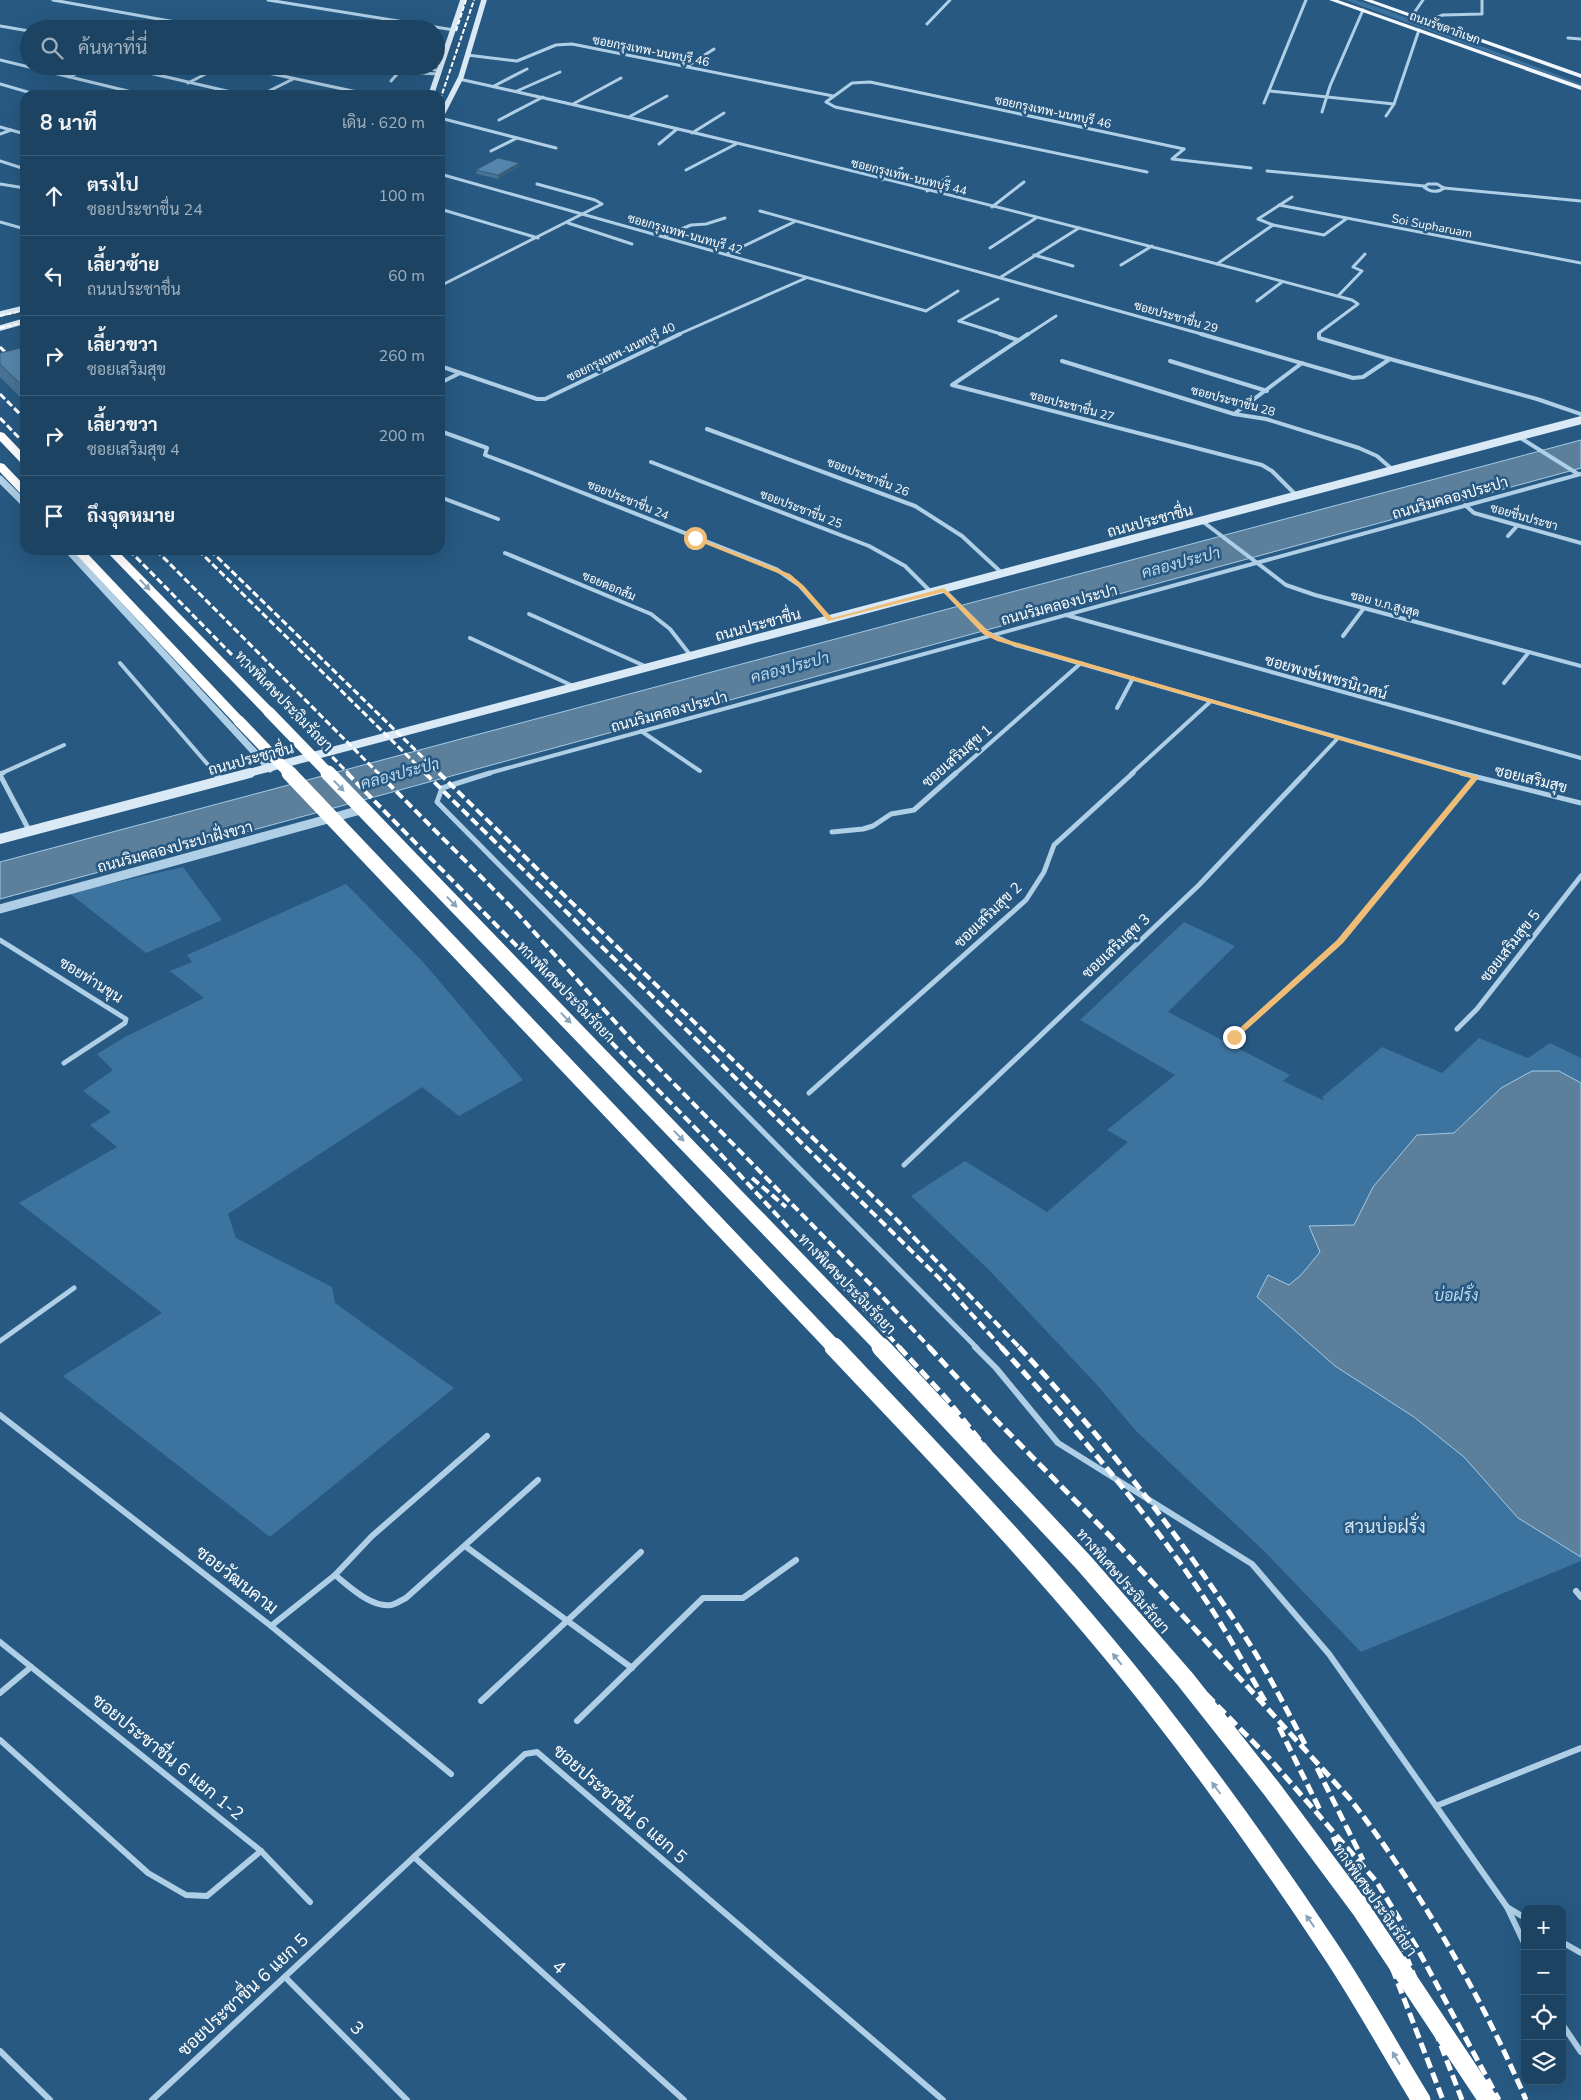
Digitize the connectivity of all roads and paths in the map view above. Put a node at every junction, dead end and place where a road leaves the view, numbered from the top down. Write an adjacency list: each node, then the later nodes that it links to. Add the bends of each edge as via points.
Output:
1 (53, 0): 13 (street)
2 (268, 0): 14 (street)
3 (463, 0): 20 (main road)
4 (484, 0): 26 (main road)
5 (950, 0): 16 (street)
6 (1306, 0): 59 (street)
7 (1332, 0): 11 (main road, ถนนรัชดาภิเษก)
8 (1367, 0): 12 (main road, ถนนรัชดาภิเษก)
9 (1424, 0): 12 (street)
10 (1482, 0): 15 (street, via 1482,14 1443,15)
11 (1364, 10): 21 (main road, ถนนรัชดาภิเษก); 66 (street)
12 (1412, 16): 15 (main road, ถนนรัชดาภิเษก)
13 (164, 20)
14 (392, 20)
15 (1428, 21): 24 (main road, ถนนรัชดาภิเษก)
16 (927, 24)
17 (0, 26): 18 (street)
18 (20, 29)
19 (445, 29): 20 (street)
20 (454, 30): 27 (main road)
21 (1419, 30): 31 (main road, ถนนรัชดาภิเษก); 69 (street)
22 (1568, 38): 23 (street)
23 (1581, 39)
24 (1486, 43): 41 (main road, ถนนรัชดาภิเษก); 47 (main road, ถนนรัชดาภิเษก)
25 (714, 49): 30 (street)
26 (467, 55): 30 (street, ซอยกรุงเทพ-นนทบุรี 46, via 517,61 556,45 572,44); 44 (main road)
27 (445, 57)
28 (0, 60): 29 (street)
29 (20, 65)
30 (686, 67): 64 (street, ซอยกรุงเทพ-นนทบุรี 46)
31 (1522, 68): 51 (main road, ถนนรัชดาภิเษก); 62 (main road, ถนนรัชดาภิเษก)
32 (527, 70): 50 (street)
33 (560, 72): 58 (street)
34 (60, 75): 42 (street)
35 (73, 75): 42 (street)
36 (156, 75): 48 (street)
37 (204, 75): 48 (street)
38 (279, 75): 43 (street)
39 (396, 75): 46 (street)
40 (439, 75): 57 (main road)
41 (1581, 76)
42 (68, 77): 53 (street)
43 (293, 78): 55 (street); 56 (street)
44 (460, 78): 50 (street, ซอยกรุงเทพ-นนทบุรี 44); 61 (main road)
45 (621, 78): 68 (street)
46 (391, 81)
47 (1581, 82)
48 (188, 83): 54 (street)
49 (0, 84): 52 (street)
50 (494, 86): 58 (street, ซอยกรุงเทพ-นนทบุรี 44)
51 (1581, 88)
52 (21, 90)
53 (123, 90)
54 (221, 90)
55 (270, 90)
56 (348, 90)
57 (433, 90)
58 (517, 91): 65 (street, ซอยกรุงเทพ-นนทบุรี 44)
59 (1269, 91): 66 (street); 67 (street)
60 (446, 92): 61 (main road)
61 (453, 94): 70 (main road)
62 (1581, 94)
63 (667, 96): 74 (street)
64 (834, 96): 91 (street, ซอยกรุงเทพ-นนทบุรี 46, via 852,83 870,82 1184,149 1172,159); 93 (street, via 826,102 835,107)
65 (544, 97): 68 (street, ซอยกรุงเทพ-นนทบุรี 44); 76 (street)
66 (1325, 97): 69 (street); 71 (street)
67 (1264, 103)
68 (573, 104): 74 (street, ซอยกรุงเทพ-นนทบุรี 44)
69 (1394, 104): 73 (street)
70 (445, 109)
71 (1322, 112)
72 (724, 113): 81 (street)
73 (1386, 116)
74 (629, 117): 78 (street, ซอยกรุงเทพ-นนทบุรี 44)
75 (445, 119): 83 (street)
76 (499, 120)
77 (0, 127): 79 (street)
78 (677, 129): 81 (street, ซอยกรุงเทพ-นนทบุรี 44); 85 (street)
79 (11, 130): 80 (street); 82 (street)
80 (20, 133)
81 (692, 133): 84 (street, ซอยกรุงเทพ-นนทบุรี 44)
82 (0, 134)
83 (517, 138): 86 (street); 87 (street)
84 (736, 143): 92 (street); 97 (street, ซอยกรุงเทพ-นนทบุรี 44)
85 (659, 144)
86 (556, 148)
87 (491, 151)
88 (0, 161): 89 (street)
89 (20, 167)
90 (902, 168): 97 (street)
91 (1251, 168)
92 (686, 170)
93 (1147, 172)
94 (1267, 172): 101 (street)
95 (445, 175): 111 (street, ซอยกรุงเทพ-นนทบุรี 42)
96 (948, 177): 104 (street)
97 (882, 180): 104 (street, ซอยกรุงเทพ-นนทบุรี 44)
98 (1024, 182): 108 (street)
99 (0, 184): 102 (street)
100 (538, 184): 111 (street, via 602,204)
101 (1424, 186): 103 (street, via 1434,184); 103 (street, via 1426,190 1433,191)
102 (20, 187)
103 (1444, 188): 106 (street)
104 (927, 191): 108 (street, ซอยกรุงเทพ-นนทบุรี 44)
105 (1292, 197): 107 (street)
106 (1581, 201)
107 (1279, 205): 114 (street, Soi Supharuam); 118 (street, via 1258,219)
108 (992, 207): 113 (street, ซอยกรุงเทพ-นนทบุรี 44)
109 (445, 210): 122 (street)
110 (760, 212): 116 (street, ซอยประชาชื่น 29)
111 (585, 214): 117 (street); 121 (street, ซอยกรุงเทพ-นนทบุรี 42)
112 (725, 218): 121 (street)
113 (1036, 218): 120 (street, ซอยกรุงเทพ-นนทบุรี 44); 125 (street)
114 (1346, 219): 118 (street, via 1324,235); 129 (street, Soi Supharuam)
115 (0, 222): 119 (street)
116 (795, 222): 126 (street); 133 (street, ซอยประชาชื่น 29)
117 (568, 223): 122 (street); 123 (street)
118 (1272, 225): 130 (street)
119 (20, 228)
120 (1079, 228): 124 (street, ซอยกรุงเทพ-นนทบุรี 44); 128 (street)
121 (664, 237): 126 (street, ซอยกรุงเทพ-นนทบุรี 42)
122 (538, 238): 136 (street)
123 (632, 244)
124 (1152, 246): 130 (street, ซอยกรุงเทพ-นนทบุรี 44); 131 (street)
125 (990, 248)
126 (727, 254): 134 (street, ซอยกรุงเทพ-นนทบุรี 42)
127 (1366, 254): 138 (street, via 1352,267 1362,271)
128 (1034, 255): 132 (street); 133 (street)
129 (1581, 263)
130 (1217, 264): 135 (street, ซอยกรุงเทพ-นนทบุรี 44)
131 (1121, 265)
132 (1073, 266)
133 (1002, 277): 150 (street, ซอยประชาชื่น 29)
134 (807, 278): 137 (street, ซอยกรุงเทพ-นนทบุรี 42, via 926,311); 152 (street, ซอยกรุงเทพ-นนทบุรี 40, via 545,399)
135 (1282, 282): 138 (street, ซอยกรุงเทพ-นนทบุรี 44); 140 (street)
136 (445, 284)
137 (958, 292)
138 (1338, 296): 147 (street, ซอยกรุงเทพ-นนทบุรี 44, via 1358,304 1320,333 1319,338)
139 (998, 299): 146 (street, via 959,321)
140 (1257, 301)
141 (20, 309): 142 (main road)
142 (0, 314)
143 (1056, 316): 146 (street, ซอยประชาชื่น 27)
144 (20, 323): 145 (main road)
145 (0, 328)
146 (1018, 340): 168 (street, ซอยประชาชื่น 27, via 952,385 1262,465)
147 (1390, 359): 150 (street, ซอยประชาชื่น 29, via 1360,378); 156 (street)
148 (1062, 361): 155 (street, ซอยประชาชื่น 28)
149 (1170, 362): 154 (street)
150 (1302, 363): 154 (street)
151 (445, 368): 152 (street, ซอยกรุงเทพ-นนทบุรี 40)
152 (460, 373): 153 (street)
153 (445, 380)
154 (1267, 391): 155 (street)
155 (1234, 414): 164 (street, ซอยประชาชื่น 28, via 1266,419 1359,448 1378,456)
156 (1581, 414)
157 (1581, 420): 161 (main road, ถนนประชาชื่น)
158 (707, 429): 182 (street, ซอยประชาชื่น 26, via 915,506 974,543)
159 (445, 433): 188 (street, ซอยประชาชื่น 24, via 487,448 485,455 491,459 782,572 802,587)
160 (0, 435): 162 (highway)
161 (1519, 436): 164 (main road, ถนนประชาชื่น); 166 (street)
162 (20, 456)
163 (651, 462): 184 (street, ซอยประชาชื่น 25, via 870,546 905,566)
164 (1393, 470): 168 (main road, ถนนประชาชื่น)
165 (2, 472): 167 (highway); 169 (street)
166 (1580, 474): 171 (street, ถนนริมคลองประปา)
167 (20, 488)
168 (1297, 496): 173 (main road, ถนนประชาชื่น)
169 (20, 497)
170 (445, 499): 172 (street)
171 (1465, 505): 174 (street, ซอยชื่นประชา, via 1474,512); 181 (street, ถนนริมคลองประปา)
172 (498, 519)
173 (1202, 521): 181 (street, ซอย บ.ก.สูงสุด); 182 (main road, ถนนประชาชื่น)
174 (1517, 526): 175 (street); 176 (street, ซอยชื่นประชา)
175 (1508, 536)
176 (1581, 543)
177 (504, 553): 193 (street, ซอยดอกส้ม, via 651,614 670,629)
178 (73, 555): 207 (street)
179 (83, 555): 265 (highway, one-way to 179, bridge, via 1327,1945 1152,1702 1081,1616 932,1451)
180 (117, 555): 266 (highway, ทางพิเศษประจิมรัถยา, one-way to 266, bridge, via 608,1062 1084,1563 1185,1679 1271,1788 1361,1910)
181 (1255, 562): 185 (street, ซอย บ.ก.สูงสุด, via 1286,585); 187 (street, ถนนริมคลองประปา)
182 (1003, 574): 183 (main road, ถนนประชาชื่น)
183 (944, 590): 184 (main road, ถนนประชาชื่น); 189 (street, ซอยเสริมสุข)
184 (932, 593): 188 (main road, ถนนประชาชื่น)
185 (1364, 608): 190 (street); 192 (street, ซอย บ.ก.สูงสุด)
186 (530, 614): 197 (street)
187 (1065, 615): 189 (street, ถนนริมคลองประปา); 206 (street, ซอยพงษ์เพชรนิเวศน์)
188 (830, 620): 193 (main road, ถนนประชาชื่น)
189 (988, 634): 195 (street, ซอยเสริมสุข); 203 (street, ถนนริมคลองประปา)
190 (1343, 636)
191 (470, 638): 200 (street)
192 (1529, 652): 196 (street, ซอย บ.ก.สูงสุด); 199 (street)
193 (692, 657): 197 (main road, ถนนประชาชื่น)
194 (120, 662): 211 (street)
195 (1081, 663): 198 (street, ซอยเสริมสุข); 215 (street, ซอยเสริมสุข 1, via 914,810 891,814 863,829)
196 (1581, 666)
197 (650, 668): 200 (main road, ถนนประชาชื่น)
198 (1134, 678): 201 (street, ซอยเสริมสุข); 202 (street)
199 (1504, 683)
200 (576, 688): 207 (main road, ถนนประชาชื่น)
201 (1212, 701): 204 (street, ซอยเสริมสุข); 223 (street, ซอยเสริมสุข 2, via 1054,846 1044,872 1026,900)
202 (1117, 708)
203 (641, 731): 208 (street); 247 (street, ถนนริมคลองประปา, via 453,783 442,788 437,802 996,1368 1058,1443 1252,1564 1329,1654)
204 (1338, 738): 210 (street, ซอยเสริมสุข); 224 (street, ซอยเสริมสุข 3, via 1199,885)
205 (64, 745): 209 (street)
206 (1581, 758)
207 (270, 768): 211 (main road, ถนนประชาชื่น)
208 (700, 771)
209 (0, 774): 214 (street)
210 (1476, 777): 212 (street, ซอยเสริมสุข); 221 (street, via 1340,942)
211 (222, 781): 214 (main road, ถนนประชาชื่น)
212 (1581, 803)
213 (357, 811): 218 (street, ถนนริมคลองประปาฝั่งขวา)
214 (30, 832): 216 (main road, ถนนประชาชื่น)
215 (832, 832)
216 (0, 839)
217 (1581, 876): 220 (street, ซอยเสริมสุข 5, via 1477,1009)
218 (0, 909)
219 (0, 940): 222 (street, ซอยท่านขุน, via 126,1018 125,1023)
220 (1457, 1029)
221 (1234, 1037)
222 (64, 1063)
223 (809, 1093)
224 (904, 1164)
225 (74, 1288): 226 (street)
226 (0, 1341)
227 (0, 1415): 237 (street, ซอยวัฒนคาม)
228 (487, 1436): 233 (street, via 372,1536)
229 (538, 1480): 230 (street)
230 (465, 1546): 233 (street, via 406,1598 393,1605 379,1603); 236 (street)
231 (640, 1552): 236 (street)
232 (796, 1560): 240 (street, via 743,1598 703,1598)
233 (335, 1575): 237 (street)
234 (1576, 1591): 235 (street)
235 (1581, 1597)
236 (568, 1620): 240 (street); 242 (street)
237 (272, 1626): 246 (street, ซอยวัฒนคาม)
238 (0, 1642): 239 (street, ซอยประชาชื่น 6 แยก 1-2)
239 (31, 1667): 241 (street); 248 (street, ซอยประชาชื่น 6 แยก 1-2)
240 (632, 1668): 243 (street)
241 (0, 1693)
242 (481, 1701)
243 (577, 1721)
244 (0, 1740): 248 (street, via 148,1873 186,1895 207,1896)
245 (1581, 1748): 247 (street)
246 (451, 1774)
247 (1436, 1806): 251 (street)
248 (261, 1851): 250 (street, ซอยประชาชื่น 6 แยก 1-2)
249 (414, 1857): 256 (street, ซอยประชาชื่น 6 แยก 5); 263 (street, 4); 264 (street, ซอยประชาชื่น 6 แยก 5, via 525,1754 537,1752)
250 (310, 1902)
251 (1507, 1907): 252 (street); 253 (street)
252 (1521, 1916)
253 (1521, 1937)
254 (1566, 1945): 255 (street)
255 (1581, 1954)
256 (284, 1977): 261 (street, ซอยประชาชื่น 6 แยก 5); 262 (street, 3)
257 (1566, 2030): 259 (street)
258 (0, 2051): 260 (street)
259 (1581, 2052)
260 (50, 2100)
261 (152, 2100)
262 (407, 2100)
263 (684, 2100)
264 (943, 2100)
265 (1421, 2100)
266 (1488, 2100)

